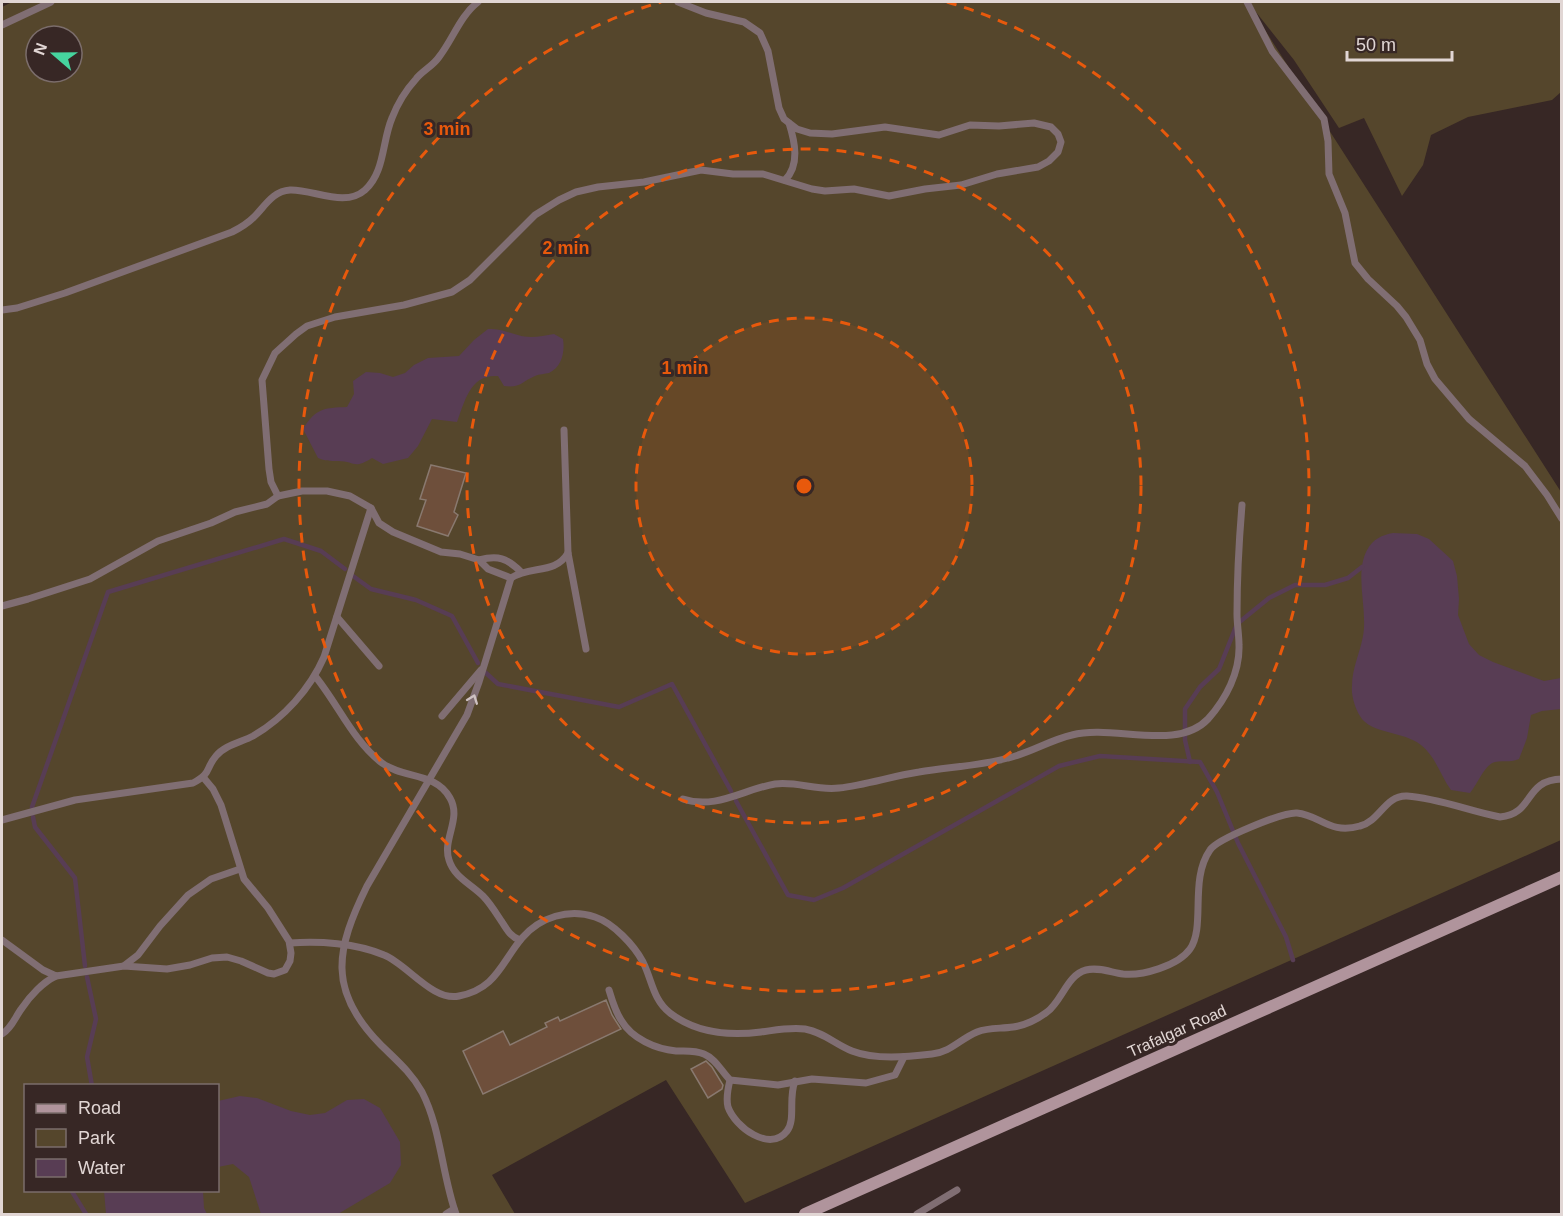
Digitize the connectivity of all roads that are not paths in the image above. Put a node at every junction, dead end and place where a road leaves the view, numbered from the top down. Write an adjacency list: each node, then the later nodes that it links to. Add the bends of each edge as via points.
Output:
1 (51, 2): 5 (lane)
2 (478, 2): 8 (lane, via 440,56 407,91 391,119 376,176 358,195 282,191 232,232 65,294)
3 (678, 2): 6 (lane, via 744,22 760,33 768,51 779,108)
4 (1246, 2): 13 (lane, via 1274,54 1324,119 1329,174 1346,213 1355,263 1406,317 1435,379 1469,419 1525,465)
5 (2, 25)
6 (789, 123): 7 (lane, via 795,158); 7 (lane, via 803,131 821,134 875,127 934,135 970,125 1034,123 1051,127 1061,142 1058,152 1038,167 889,196 854,189 825,191)
7 (785, 180): 10 (lane, via 756,173 701,170 576,192 535,215 470,280 452,292 335,317 296,334 275,353 262,380 269,469)
8 (2, 310)
9 (564, 430): 14 (lane)
10 (278, 496): 12 (lane, via 327,491 350,496); 18 (lane, via 267,504 158,541 90,579)
11 (1242, 505): 28 (lane, via 1238,663 1221,702 1196,729 1175,735 1085,732 1009,758 874,783 828,789 775,784 709,802)
12 (371, 508): 15 (lane, via 379,523 393,532 441,552); 19 (lane)
13 (1562, 519)
14 (568, 554): 16 (lane, via 562,562 546,569); 20 (lane)
15 (479, 560): 16 (lane, via 492,557 510,561); 17 (lane, via 488,569)
16 (521, 572): 17 (lane)
17 (511, 578): 22 (lane)
18 (2, 606)
19 (337, 617): 21 (lane); 23 (lane)
20 (586, 649)
21 (379, 666)
22 (483, 668): 24 (lane); 27 (lane, one-way to 22, via 467,715)
23 (315, 676): 25 (lane, via 283,714 216,756); 27 (lane, via 363,744 383,764)
24 (442, 716)
25 (203, 777): 29 (lane, via 193,783 75,800); 30 (lane, via 221,805)
26 (1562, 779): 40 (lane, via 1541,783 1519,810 1500,818 1403,796 1391,799 1373,820 1355,827 1326,825 1306,815 1285,813 1220,840 1210,849 1200,872 1194,939 1180,958 1139,974 1095,969 1082,972 1052,1008 1026,1023 984,1029 946,1052)
27 (429, 780): 33 (lane, via 447,793 454,808 447,851 451,866 484,897 511,935); 35 (lane, via 367,886)
28 (683, 799)
29 (2, 820)
30 (240, 869): 34 (lane); 36 (lane, via 212,879 188,895)
31 (1562, 877): 46 (main road, Trafalgar Road)
32 (2, 940): 37 (lane)
33 (520, 940): 35 (lane, via 486,985 456,997 435,991 387,956); 40 (lane, via 550,917 593,916 613,927 633,948 658,1000 672,1015 689,1024 725,1033 809,1030 850,1051)
34 (290, 943): 35 (lane); 36 (lane, via 285,970 274,974 227,957 167,969)
35 (344, 945): 44 (lane, via 342,980 347,998 359,1022 405,1066 421,1090)
36 (124, 966): 37 (lane)
37 (57, 976): 39 (lane, via 27,1000)
38 (609, 990): 41 (lane, via 622,1022 647,1044 703,1053)
39 (2, 1034)
40 (904, 1057): 42 (lane, via 894,1076 882,1080)
41 (730, 1080): 42 (lane, via 778,1085); 42 (lane, via 728,1106 732,1115 753,1135 770,1139 777,1139 790,1127)
42 (795, 1082)
43 (957, 1191): 47 (lane)
44 (455, 1212): 45 (lane)
45 (446, 1215)
46 (805, 1215)
47 (917, 1215)

